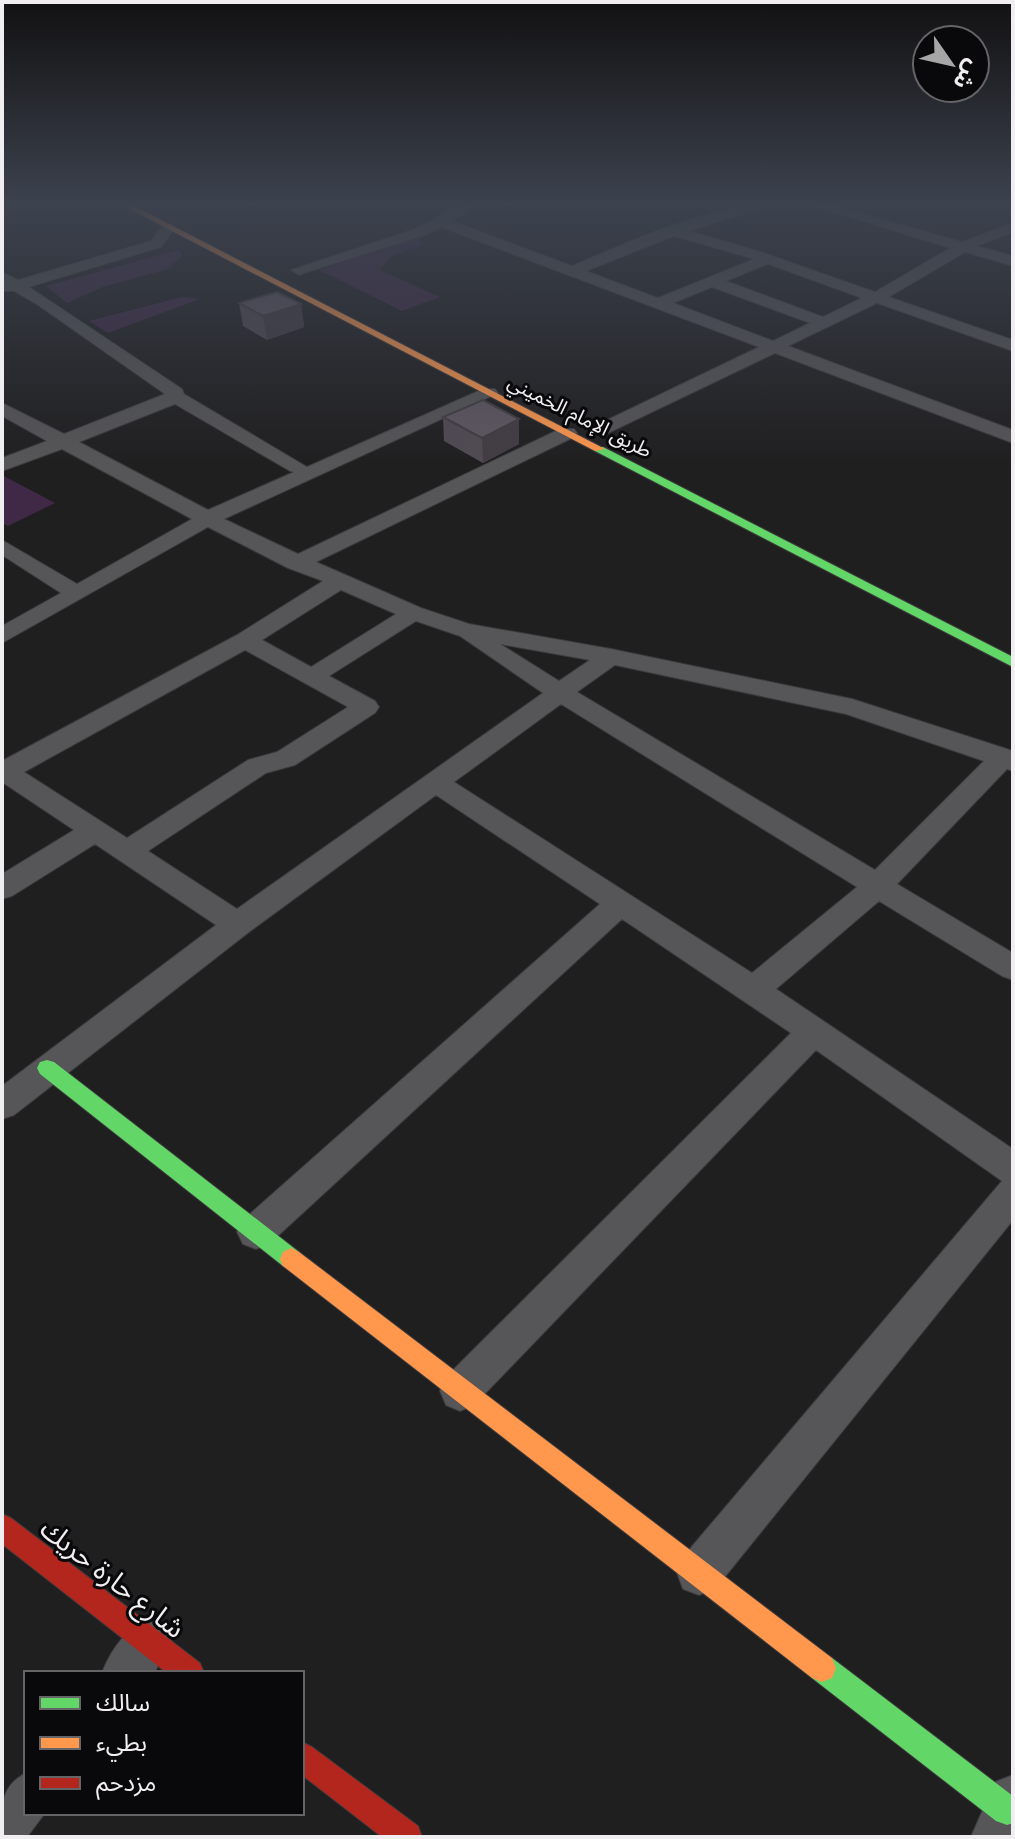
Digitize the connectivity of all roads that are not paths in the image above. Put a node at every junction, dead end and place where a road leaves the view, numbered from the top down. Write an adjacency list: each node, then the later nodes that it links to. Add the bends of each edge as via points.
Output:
1 (19, 292): 19 (street)
2 (294, 292): 10 (main road, طريق الإمام الخميني)
3 (318, 292): 10 (main road)
4 (629, 292): 13 (street)
5 (688, 292): 13 (street)
6 (739, 292): 12 (street)
7 (779, 292): 12 (street)
8 (858, 292): 11 (street)
9 (886, 292): 11 (street)
10 (306, 298): 18 (main road, طريق الإمام الخميني)
11 (875, 298): 14 (street); 16 (street)
12 (761, 300): 14 (street); 15 (street)
13 (659, 303): 15 (street)
14 (822, 322): 17 (street)
15 (711, 323): 17 (street)
16 (1013, 346)
17 (774, 348): 21 (street); 23 (street)
18 (484, 390): 22 (main road, طريق الإمام الخميني); 27 (street); 28 (street)
19 (175, 396): 25 (street); 27 (street)
20 (2, 409): 25 (street)
21 (601, 424): 24 (main road, طريق الإمام الخميني)
22 (567, 433): 30 (main road, طريق الإمام الخميني); 32 (street)
23 (1013, 437)
24 (635, 441)
25 (62, 442): 26 (street); 28 (street)
26 (2, 465)
27 (297, 467): 28 (street)
28 (202, 516): 32 (street); 34 (street)
29 (768, 519): 30 (main road)
30 (747, 528): 41 (main road, طريق الإمام الخميني)
31 (2, 546): 34 (street)
32 (296, 563): 33 (street)
33 (338, 582): 35 (street); 39 (street)
34 (69, 588): 36 (street); 38 (street)
35 (413, 613): 37 (street); 42 (street)
36 (2, 620)
37 (464, 630): 40 (street); 43 (street)
38 (2, 636)
39 (245, 640): 42 (street); 45 (street)
40 (611, 656): 43 (street); 44 (street, via 852,707)
41 (1013, 663)
42 (313, 676): 48 (street, via 366,707 286,759 257,766)
43 (560, 693): 46 (street); 49 (street)
44 (1009, 759): 49 (street)
45 (3, 771): 47 (street)
46 (437, 783): 51 (street); 52 (street)
47 (93, 832): 48 (street); 50 (street)
48 (125, 853): 52 (street)
49 (876, 887): 53 (street); 54 (street)
50 (2, 888)
51 (621, 903): 54 (street); 60 (street)
52 (238, 924): 56 (street)
53 (1013, 968)
54 (753, 990): 55 (street)
55 (813, 1032): 58 (street); 61 (street)
56 (47, 1068): 57 (street); 60 (main road)
57 (2, 1105)
58 (1013, 1169)
59 (1013, 1193): 63 (street)
60 (256, 1232): 61 (main road)
61 (460, 1391): 63 (main road)
62 (2, 1527): 64 (main road, شارع حارة حريك)
63 (699, 1573): 68 (main road)
64 (137, 1658): 65 (main road, شارع حارة حريك)
65 (183, 1671)
66 (304, 1759): 70 (main road)
67 (24, 1801): 69 (street)
68 (1006, 1816)
69 (2, 1829)
70 (407, 1837)

